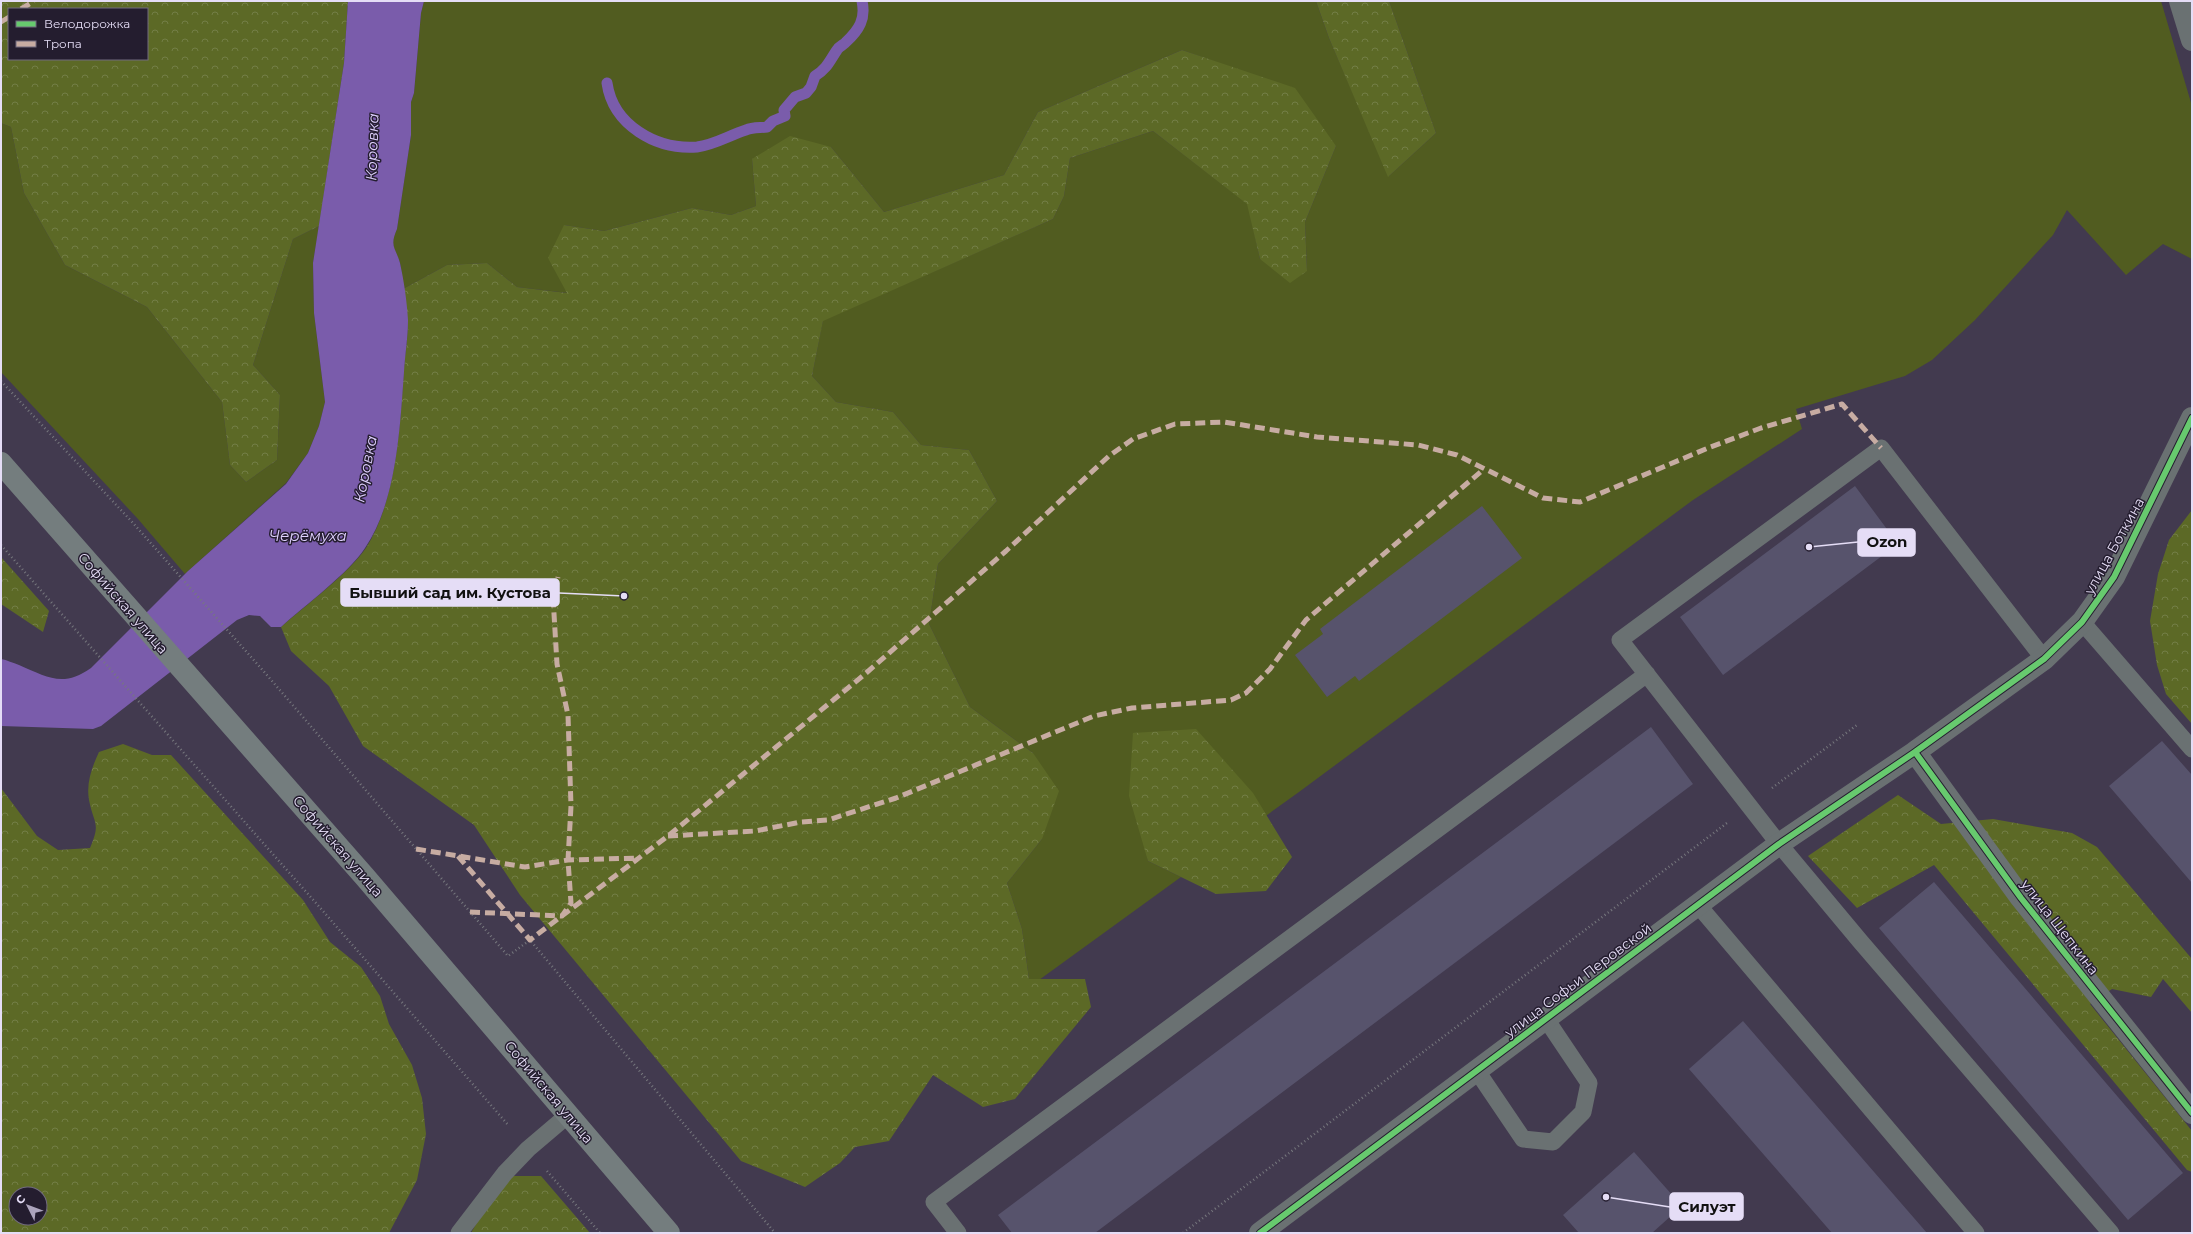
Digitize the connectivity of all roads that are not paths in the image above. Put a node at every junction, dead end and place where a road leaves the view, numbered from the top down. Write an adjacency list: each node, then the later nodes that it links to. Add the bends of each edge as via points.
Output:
1 (2180, 1): 2 (street)
2 (2192, 40)
3 (2192, 418): 5 (street, улица Боткина, via 2131,546 2114,577)
4 (1, 463): 15 (main road, Софийская улица, via 365,877)
5 (2082, 622): 6 (street, улица Боткина); 8 (lane)
6 (2044, 659): 7 (lane, via 1881,448 1620,640); 9 (street, улица Боткина)
7 (1647, 674): 10 (lane); 18 (lane, via 934,1202)
8 (2192, 749)
9 (1915, 752): 10 (street, улица Софьи Перовской); 14 (street, улица Щепкина, via 2021,898)
10 (1779, 844): 11 (street, улица Софьи Перовской); 21 (lane)
11 (1698, 905): 12 (street, улица Софьи Перовской); 20 (lane)
12 (1546, 1019): 13 (street, улица Софьи Перовской); 13 (lane, via 1589,1083 1583,1112 1553,1142 1523,1139)
13 (1477, 1071): 19 (street, улица Софьи Перовской)
14 (2192, 1113)
15 (568, 1115): 16 (lane, via 528,1149 505,1173); 17 (main road, Софийская улица)
16 (459, 1233)
17 (669, 1233)
18 (958, 1233)
19 (1260, 1233)
20 (1976, 1233)
21 (2111, 1233)

